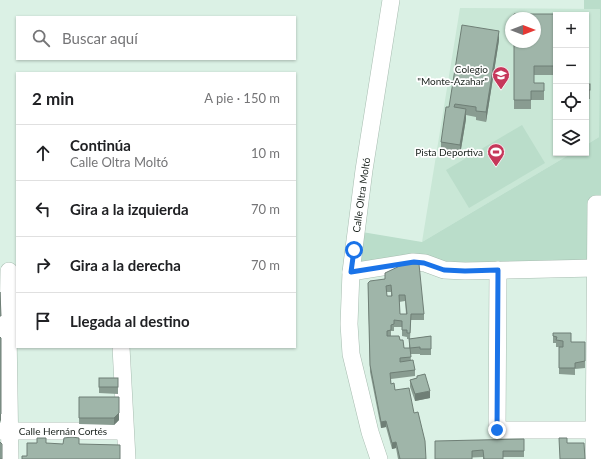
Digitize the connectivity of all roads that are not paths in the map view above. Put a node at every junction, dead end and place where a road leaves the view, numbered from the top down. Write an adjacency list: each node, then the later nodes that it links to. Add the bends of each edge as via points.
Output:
1 (391, 0): 6 (street, Calle Oltra Moltó)
2 (598, 204): 3 (street)
3 (594, 268): 4 (street); 9 (street)
4 (498, 270): 6 (street, via 444,270 414,262); 9 (street, via 497,430)
5 (9, 271): 7 (street)
6 (351, 272): 14 (street, Calle Oltra Moltó, via 351,354)
7 (8, 329): 10 (street)
8 (121, 348): 11 (street)
9 (598, 430): 15 (street)
10 (5, 431): 11 (street, Calle Hernán Cortés); 12 (street)
11 (125, 431): 13 (street)
12 (10, 459)
13 (127, 459)
14 (379, 459)
15 (594, 459)

